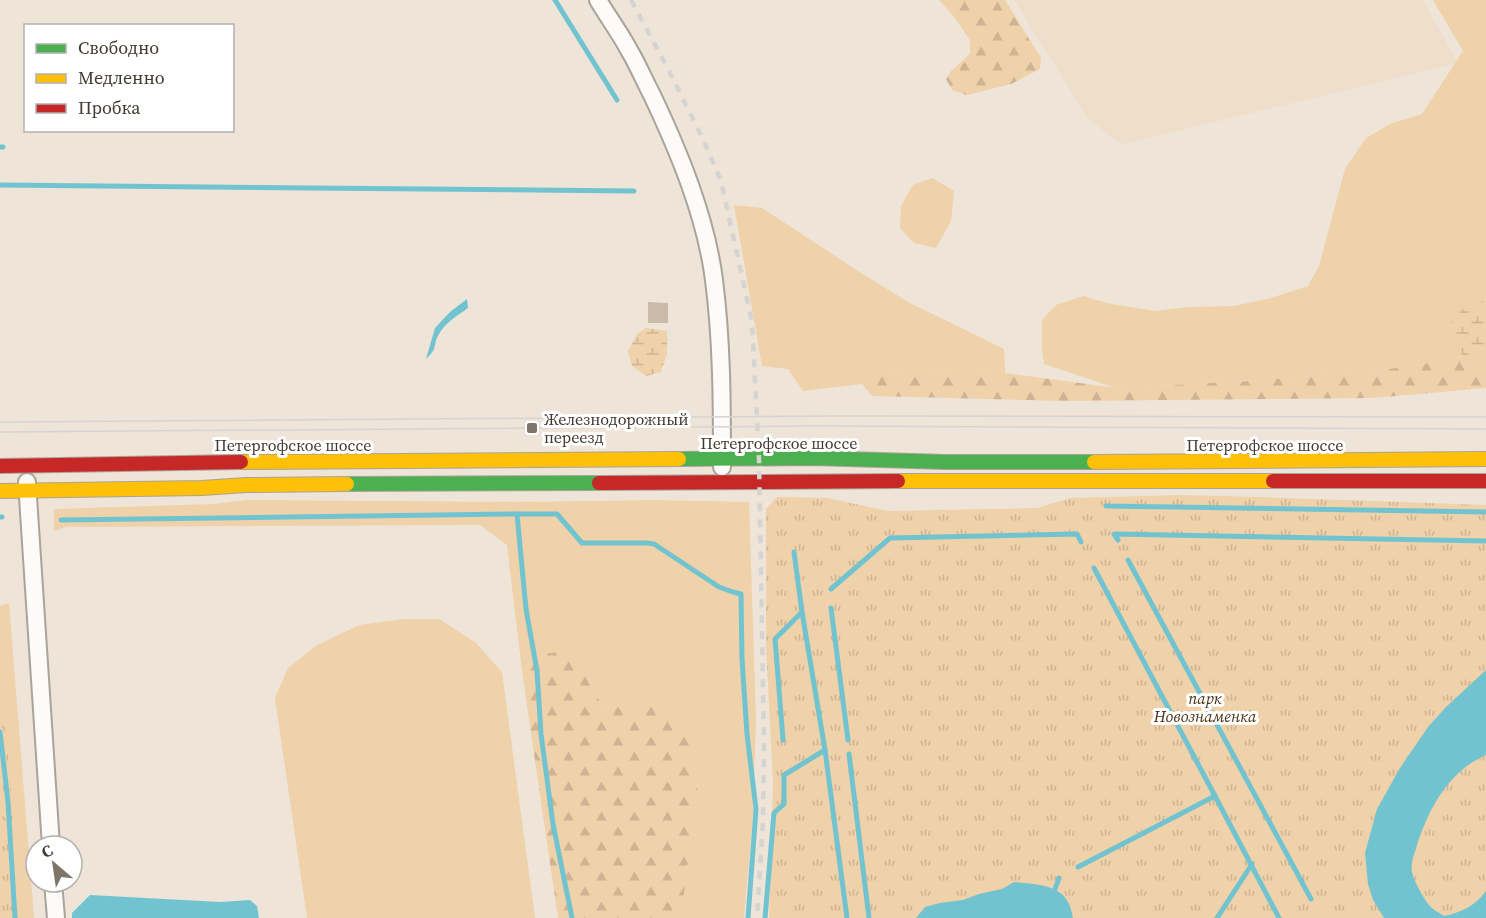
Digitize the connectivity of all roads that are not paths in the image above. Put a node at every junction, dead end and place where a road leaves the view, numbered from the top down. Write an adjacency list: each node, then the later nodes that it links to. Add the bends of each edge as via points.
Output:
1 (598, 0): 2 (street, via 630,51 679,155 706,240 720,337)
2 (722, 459): 3 (main road, Петергофское шоссе); 5 (main road, Петергофское шоссе); 7 (street)
3 (1486, 459)
4 (0, 466): 5 (main road, Петергофское шоссе)
5 (26, 466): 9 (street)
6 (1486, 481): 7 (main road)
7 (722, 482): 9 (main road, via 246,485)
8 (0, 491): 9 (main road)
9 (27, 491): 10 (street)
10 (50, 834)
11 (54, 894): 12 (street)
12 (56, 918)

